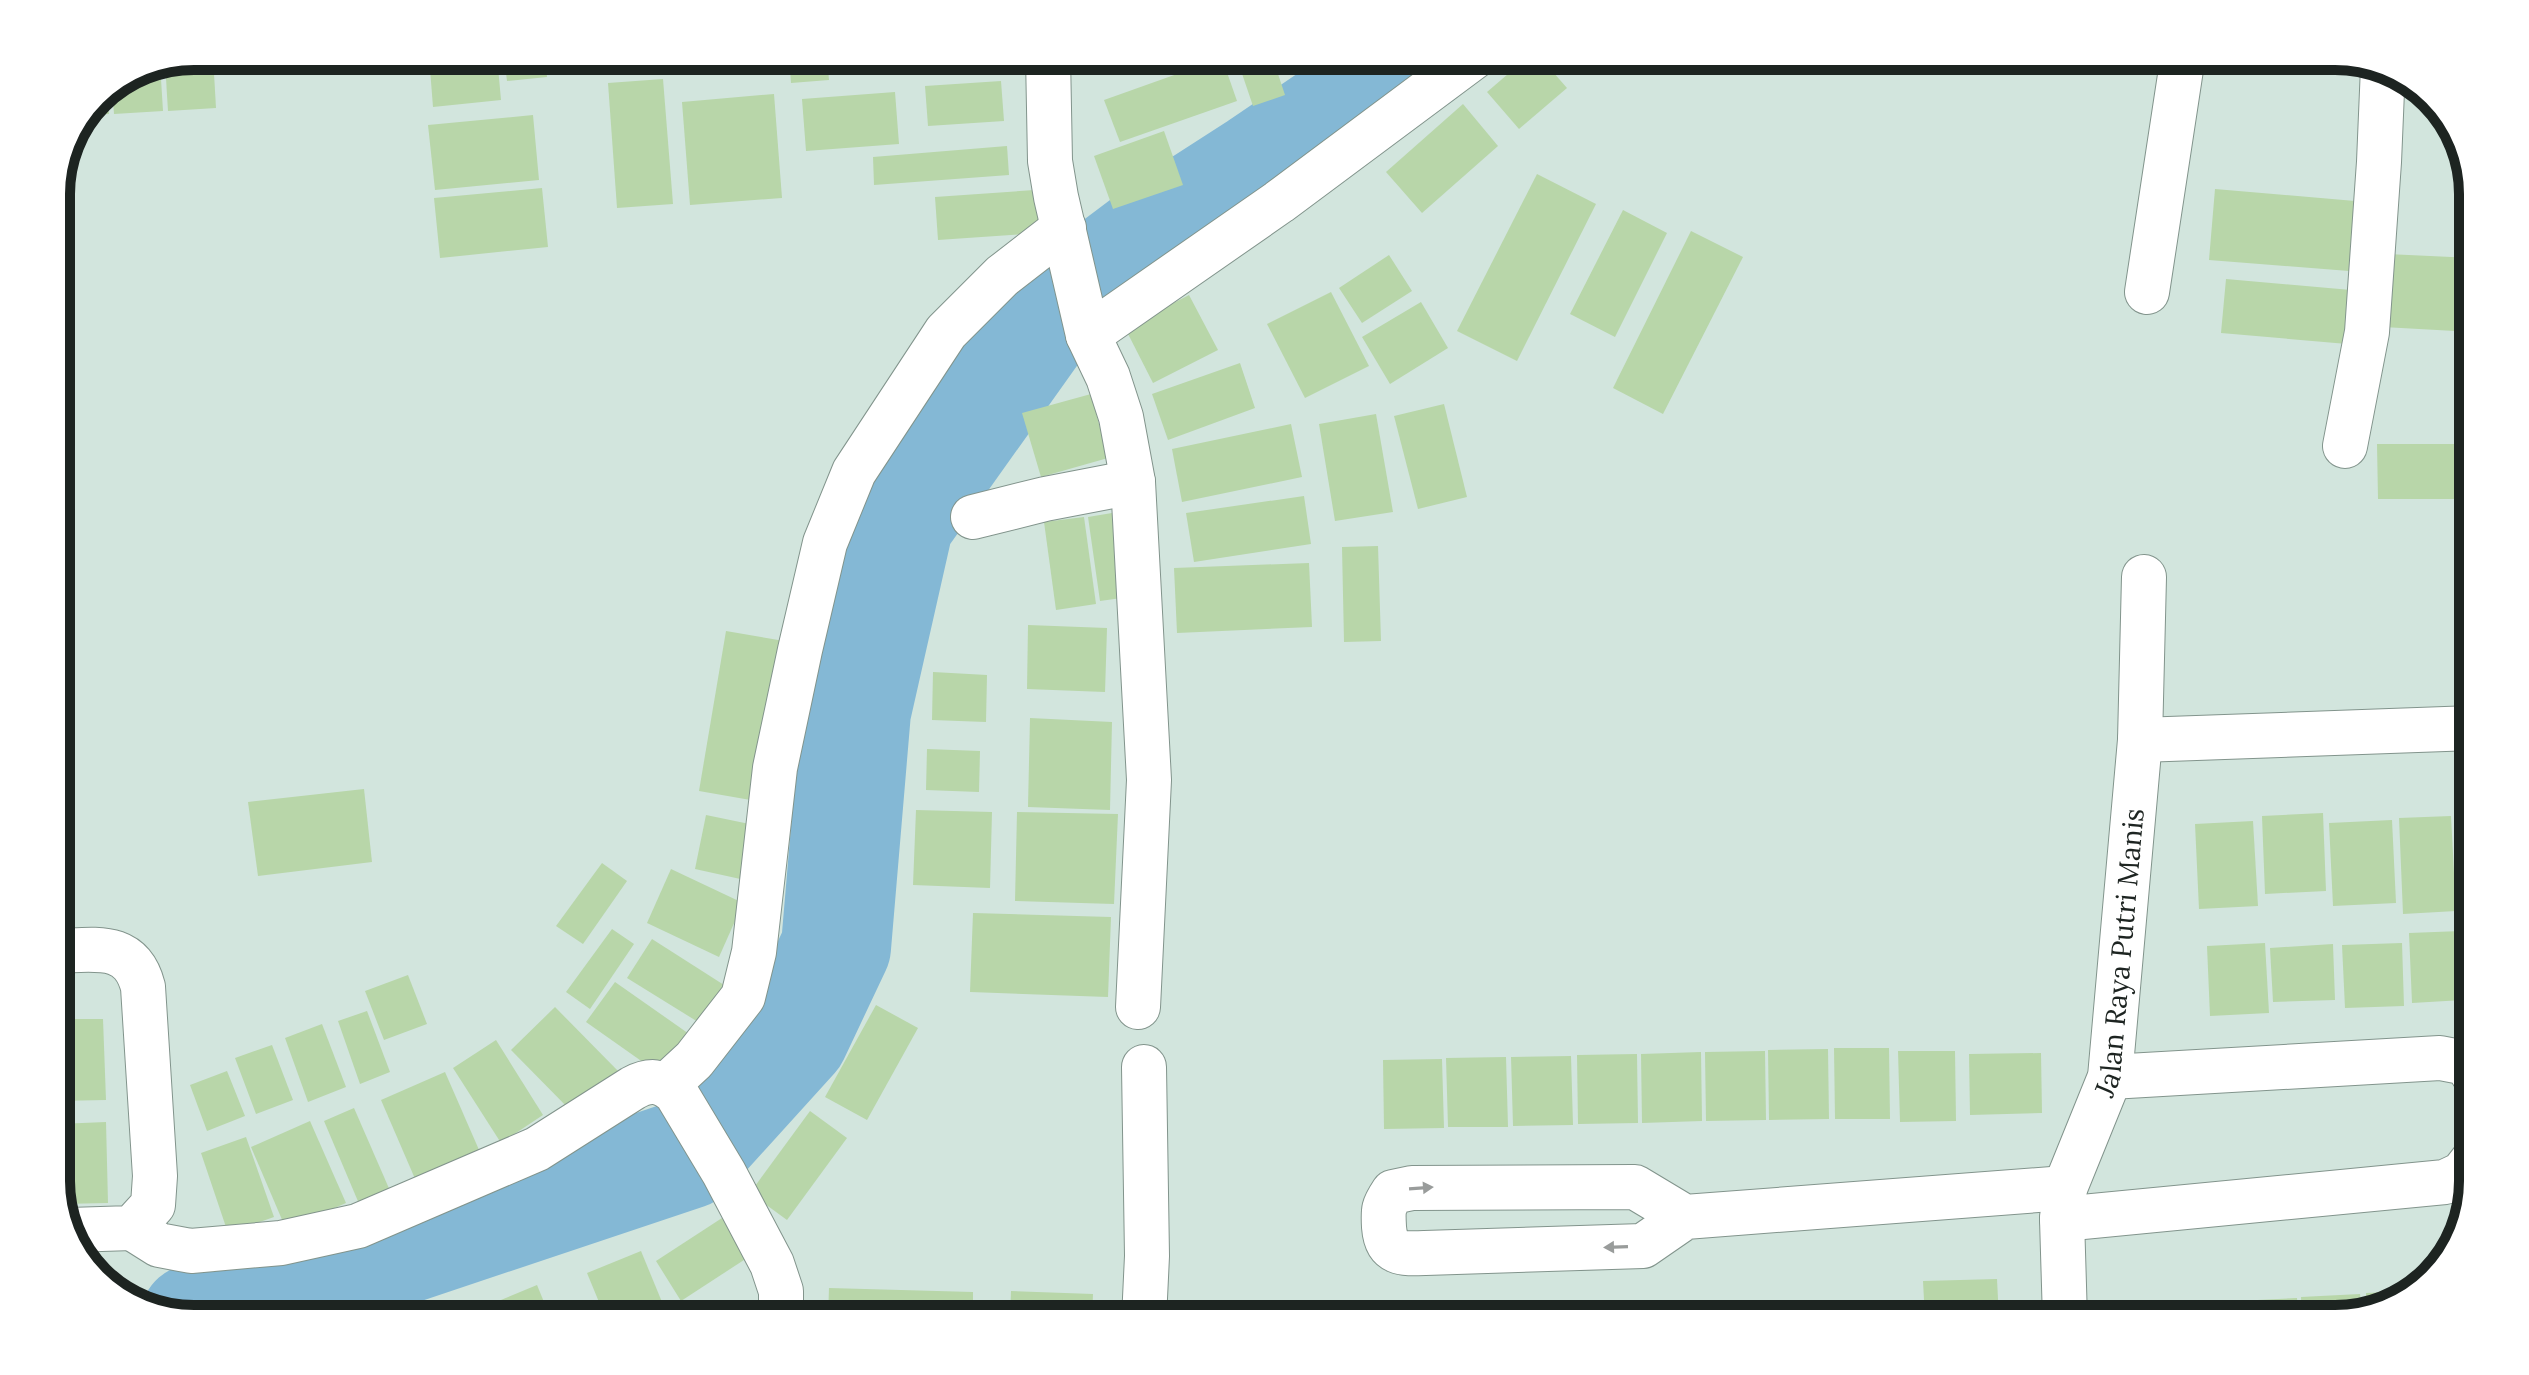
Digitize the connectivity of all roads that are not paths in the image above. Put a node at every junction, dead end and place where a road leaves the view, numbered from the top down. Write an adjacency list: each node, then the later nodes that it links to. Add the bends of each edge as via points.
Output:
1 (1048, 70): 5 (street, via 1050,161)
2 (1456, 70): 7 (street, via 1279,202)
3 (2181, 70): 6 (street)
4 (2382, 80): 8 (street, via 2367,332)
5 (1067, 242): 7 (street); 19 (street, via 1002,276 946,332 854,472 825,543 775,768 754,952 743,997)
6 (2147, 292)
7 (1086, 323): 9 (street, via 1121,417)
8 (2345, 446)
9 (1133, 482): 10 (street); 15 (street, via 1149,780)
10 (973, 517)
11 (2144, 577): 13 (street, Jalan Raya Putri Manis)
12 (2459, 729): 13 (street)
13 (2140, 740): 18 (street, Jalan Raya Putri Manis)
14 (70, 951): 23 (street, via 117,953 139,971 143,987 155,1176 153,1205)
15 (1138, 1007)
16 (2459, 1062): 18 (street, via 2440,1058)
17 (1144, 1067): 26 (street)
18 (2110, 1077): 21 (street, Jalan Raya Putri Manis)
19 (671, 1089): 23 (street, via 656,1081 641,1084 537,1149 358,1226 281,1243 191,1251 159,1245); 25 (street, via 772,1264)
20 (2459, 1175): 21 (street, via 2445,1182)
21 (2063, 1203): 22 (street); 27 (street, Jalan Raya Putri Manis)
22 (1685, 1217): 22 (street, one-way to 22, via 1643,1246 1405,1254 1385,1239 1383,1207 1393,1192 1412,1188 1635,1187)
23 (132, 1228): 24 (street)
24 (80, 1230)
25 (781, 1305)
26 (1145, 1305)
27 (2065, 1305)

